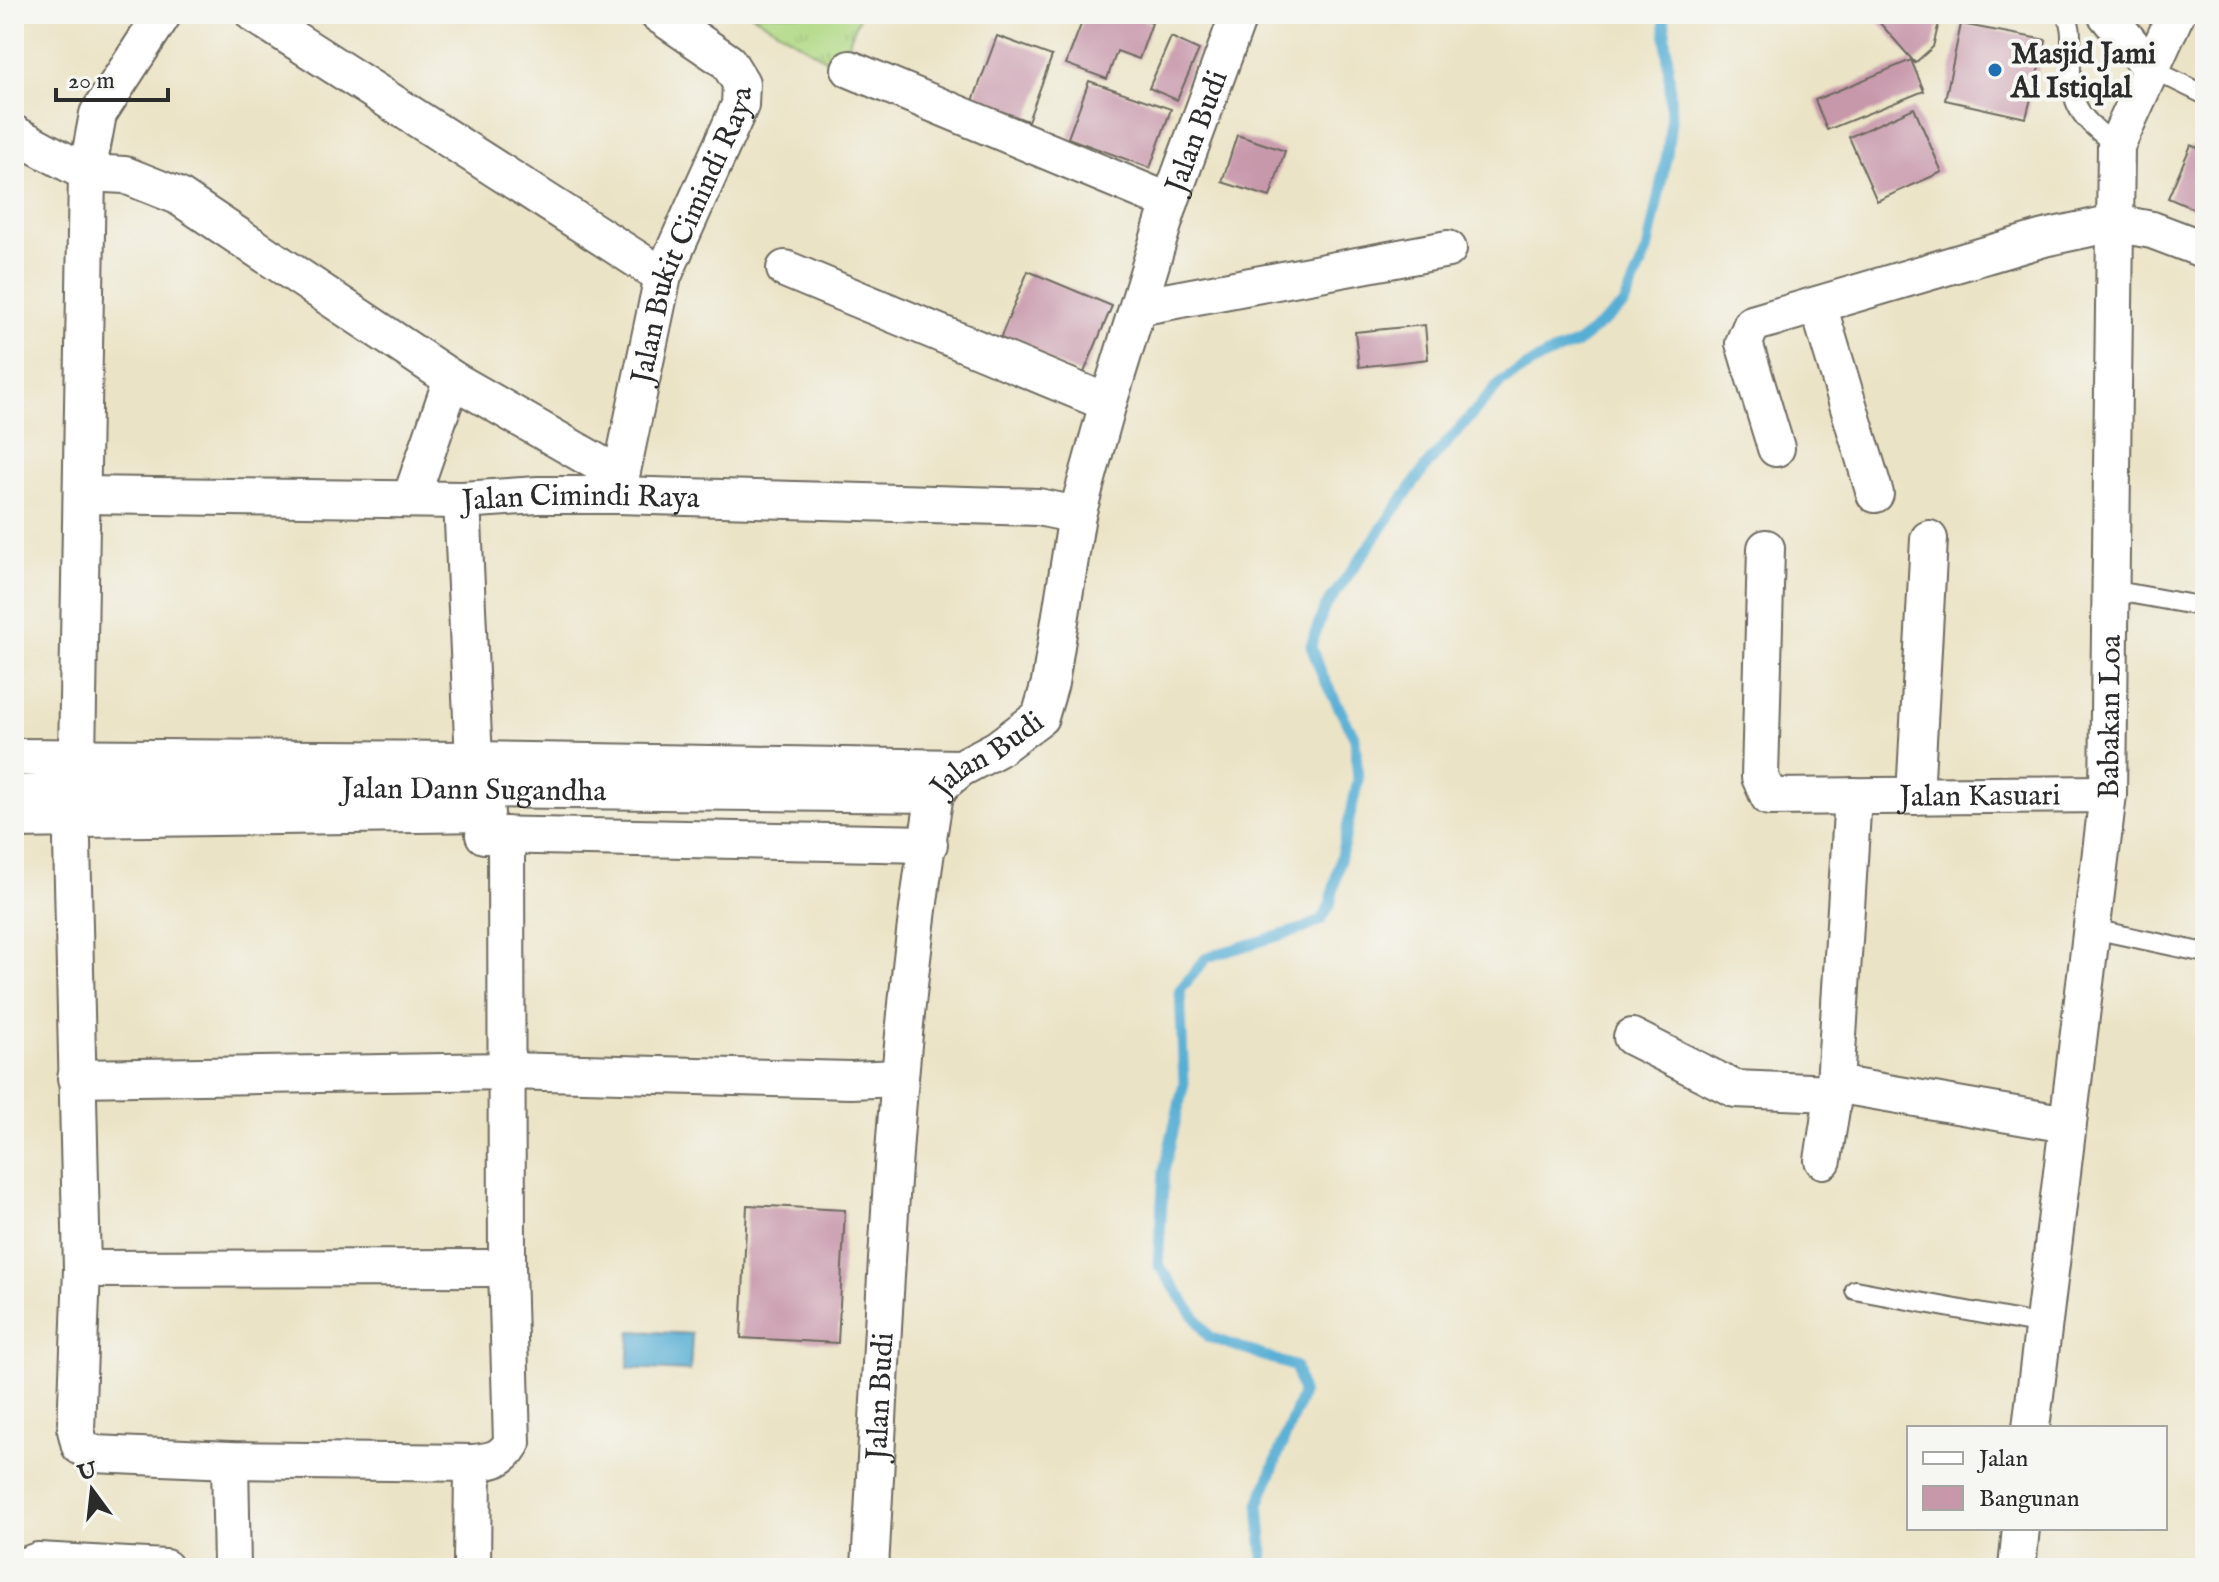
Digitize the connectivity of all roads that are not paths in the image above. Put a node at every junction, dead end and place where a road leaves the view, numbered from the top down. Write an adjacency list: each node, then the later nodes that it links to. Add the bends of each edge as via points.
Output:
1 (163, 14): 13 (street, via 98,114)
2 (254, 14): 19 (street)
3 (658, 14): 19 (street, Jalan Bukit Cimindi Raya, via 728,62 741,83 740,105)
4 (1239, 14): 14 (street, Jalan Budi)
5 (2066, 14): 12 (lane, via 2071,24 2071,86 2078,109)
6 (2106, 14): 8 (street)
7 (2176, 14): 8 (street, Babakan Loa)
8 (2150, 68): 10 (lane); 12 (street, Babakan Loa)
9 (850, 69): 14 (street)
10 (2205, 95)
11 (14, 134): 13 (street)
12 (2116, 146): 15 (street, Babakan Loa)
13 (87, 173): 22 (street, via 125,175 178,196); 27 (street)
14 (1170, 202): 21 (street, Jalan Budi)
15 (2114, 223): 17 (street, via 2152,230); 20 (street, via 2044,238); 33 (street, Babakan Loa)
16 (1448, 249): 21 (street)
17 (2205, 250)
18 (785, 269): 23 (street)
19 (663, 276): 25 (street, Jalan Bukit Cimindi Raya)
20 (1818, 305): 24 (street, via 1752,324 1744,343); 26 (street)
21 (1138, 307): 23 (street, Jalan Budi)
22 (452, 379): 25 (street); 28 (street)
23 (1108, 403): 30 (street, Jalan Budi)
24 (1776, 448)
25 (618, 485): 29 (street, Jalan Cimindi Raya); 30 (street, Jalan Cimindi Raya, via 1038,507)
26 (1875, 494)
27 (83, 495): 28 (street, Jalan Cimindi Raya); 36 (street)
28 (411, 498): 29 (street, Jalan Cimindi Raya)
29 (462, 500): 37 (street)
30 (1077, 515): 38 (street, Jalan Budi, via 1040,717)
31 (1929, 539): 42 (street)
32 (1766, 548): 41 (street, Jalan Kasuari, via 1760,777 1769,797)
33 (2111, 590): 34 (lane); 40 (street, Babakan Loa)
34 (2205, 607)
35 (14, 757): 36 (street)
36 (77, 759): 37 (street)
37 (474, 760): 38 (street)
38 (961, 768): 43 (street, Jalan Budi, via 943,783)
39 (14, 794): 43 (street, Jalan Dann Sugandha, via 208,786)
40 (2108, 794): 42 (street, Jalan Kasuari); 48 (street, Babakan Loa)
41 (1853, 796): 42 (street, Jalan Kasuari); 54 (street)
42 (1915, 796)
43 (932, 819): 44 (street, Jalan Dann Sugandha, via 616,812); 45 (street); 53 (street, Jalan Budi)
44 (14, 820)
45 (506, 835): 46 (street); 51 (street)
46 (72, 841): 47 (street); 52 (street)
47 (14, 843)
48 (2093, 929): 49 (lane); 55 (street, Babakan Loa)
49 (2205, 953)
50 (1632, 1037): 54 (street, via 1735,1089)
51 (507, 1071): 52 (street); 53 (street); 57 (street)
52 (76, 1078): 58 (street)
53 (899, 1078): 69 (street, Jalan Budi)
54 (1834, 1088): 55 (street); 56 (street)
55 (2067, 1124): 60 (street, Babakan Loa)
56 (1823, 1160)
57 (507, 1268): 58 (street); 63 (street, via 512,1443 495,1461)
58 (82, 1269): 62 (street, via 76,1430 80,1446 94,1454)
59 (1855, 1290): 60 (lane)
60 (2042, 1325): 61 (street, Babakan Loa)
61 (2031, 1426)
62 (230, 1460): 63 (street); 67 (street)
63 (473, 1463): 68 (street)
64 (2021, 1530): 70 (street)
65 (19, 1568): 66 (street, via 38,1561)
66 (165, 1568)
67 (232, 1568)
68 (472, 1568)
69 (870, 1568)
70 (2017, 1568)

